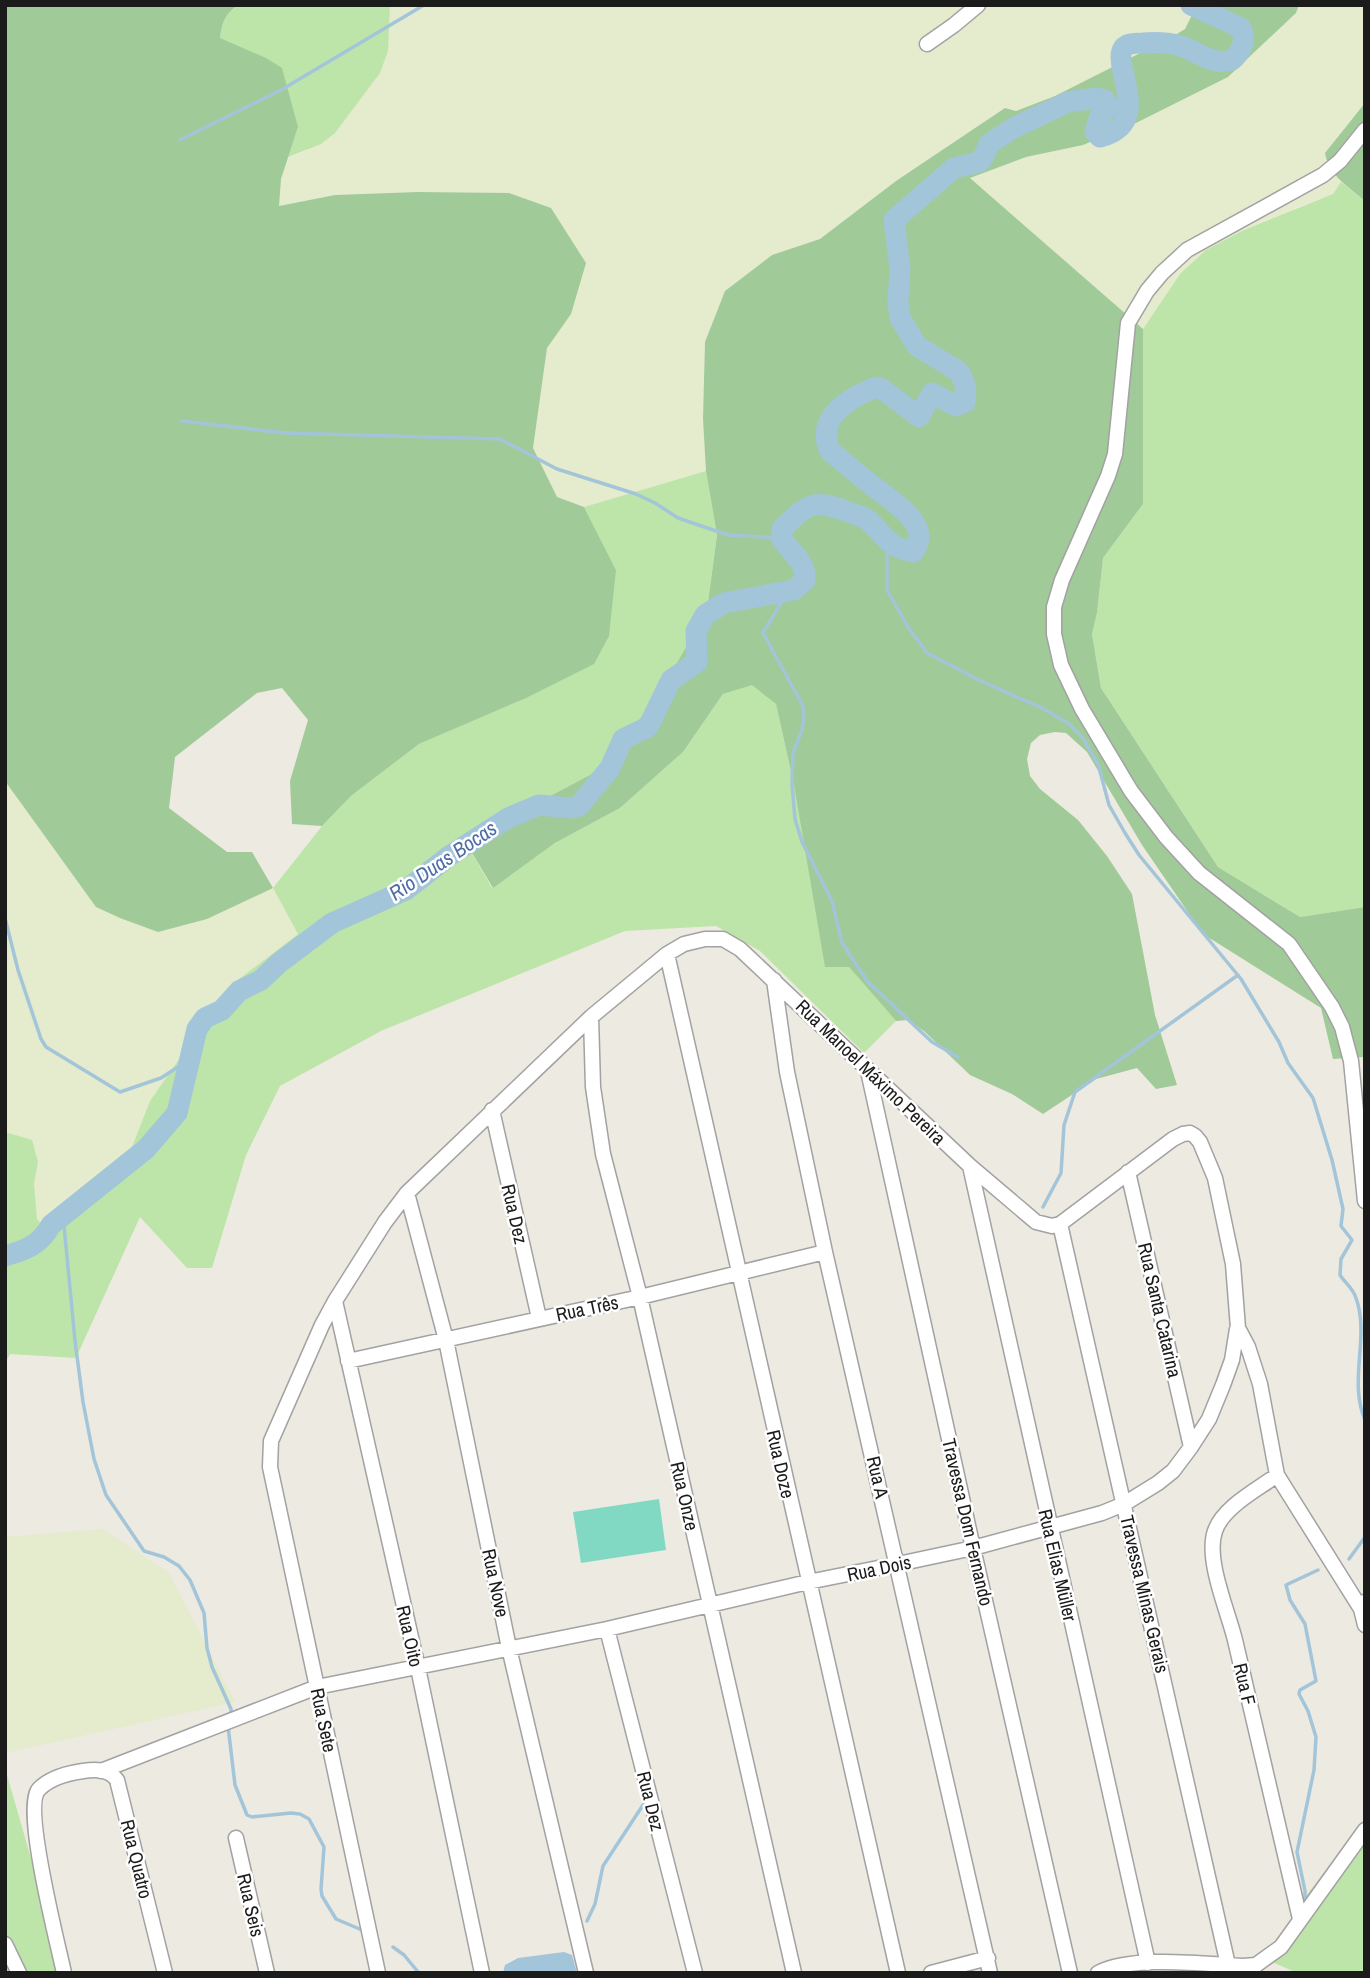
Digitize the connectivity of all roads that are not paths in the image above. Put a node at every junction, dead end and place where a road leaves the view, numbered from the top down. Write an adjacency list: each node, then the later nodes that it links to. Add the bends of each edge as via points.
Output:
1 (978, 5): 2 (street)
2 (927, 44)
3 (1365, 130): 12 (street, via 1323,175 1187,250 1147,291 1128,323 1115,454 1054,607 1060,665 1131,791 1199,873 1289,944 1332,1007 1351,1061)
4 (667, 954): 5 (street, Rua Manoel Máximo Pereira, via 696,940 723,939); 6 (street, Rua Manoel Máximo Pereira); 15 (street, Rua Doze)
5 (774, 980): 7 (street, Rua Manoel Máximo Pereira); 14 (street, Rua A, via 787,1072)
6 (591, 1017): 8 (street, Rua Manoel Máximo Pereira); 16 (street, Rua Onze, via 597,1121)
7 (868, 1071): 9 (street, Rua Manoel Máximo Pereira); 27 (street, Travessa Dom Fernando)
8 (492, 1110): 11 (street, Rua Manoel Máximo Pereira); 18 (street, Rua Dez)
9 (970, 1166): 13 (street, Rua Manoel Máximo Pereira, via 1037,1222); 26 (street, Rua Elias Müller)
10 (1128, 1172): 13 (street); 19 (street, via 1183,1134 1190,1133 1200,1142 1223,1213); 22 (street, Rua Santa Catarina)
11 (407, 1193): 17 (street, Rua Manoel Máximo Pereira); 20 (street, Rua Nove)
12 (1365, 1201)
13 (1060, 1224): 25 (street, Travessa Minas Gerais)
14 (824, 1252): 15 (street, Rua Três); 28 (street, Rua A)
15 (738, 1272): 16 (street, Rua Três); 29 (street, Rua Doze)
16 (640, 1297): 18 (street, Rua Três); 30 (street, Rua Onze)
17 (334, 1301): 21 (street, Rua Oito); 23 (street, Rua Manoel Máximo Pereira, via 275,1429)
18 (539, 1318): 20 (street, Rua Três)
19 (1238, 1328): 22 (street, Rua Dois, via 1223,1385); 24 (street, via 1260,1384)
20 (446, 1340): 21 (street, Rua Três); 34 (street, Rua Nove)
21 (348, 1361): 35 (street, Rua Oito)
22 (1191, 1447): 25 (street, Rua Dois, via 1173,1471)
23 (270, 1467): 36 (street, Rua Sete)
24 (1277, 1475): 31 (street); 40 (street, Rua F, via 1218,1524 1213,1549)
25 (1124, 1504): 26 (street, Rua Dois); 43 (street, Travessa Minas Gerais)
26 (1049, 1528): 27 (street, Rua Dois); 42 (street, Rua Elias Müller)
27 (973, 1548): 28 (street, Rua Dois); 57 (street, Travessa Dom Fernando)
28 (898, 1564): 29 (street, Rua Dois); 44 (street, Rua A)
29 (808, 1583): 30 (street, Rua Dois); 55 (street, Rua Doze)
30 (710, 1605): 33 (street, Rua Dois); 54 (street, Rua Onze)
31 (1363, 1605): 32 (street)
32 (1365, 1625)
33 (607, 1629): 34 (street, Rua Dois); 53 (street, Rua Dez)
34 (509, 1648): 35 (street, Rua Dois); 52 (street, Rua Nove)
35 (418, 1668): 36 (street, Rua Dois); 51 (street, Rua Oito)
36 (317, 1687): 37 (street, Rua Dois); 50 (street, Rua Sete)
37 (101, 1771): 47 (street, via 60,1776 38,1790 33,1802); 48 (street, Rua Quatro, via 117,1780)
38 (1365, 1830): 40 (street)
39 (236, 1838): 49 (street, Rua Seis)
40 (1300, 1919): 45 (street)
41 (5, 1944): 46 (street)
42 (1148, 1963): 43 (street); 58 (street)
43 (1228, 1965): 45 (street)
44 (989, 1966): 56 (street)
45 (1259, 1971)
46 (19, 1973)
47 (64, 1973)
48 (165, 1973)
49 (267, 1973)
50 (378, 1973)
51 (482, 1973)
52 (586, 1973)
53 (695, 1973)
54 (794, 1973)
55 (898, 1973)
56 (931, 1973)
57 (1070, 1973)
58 (1098, 1973)

